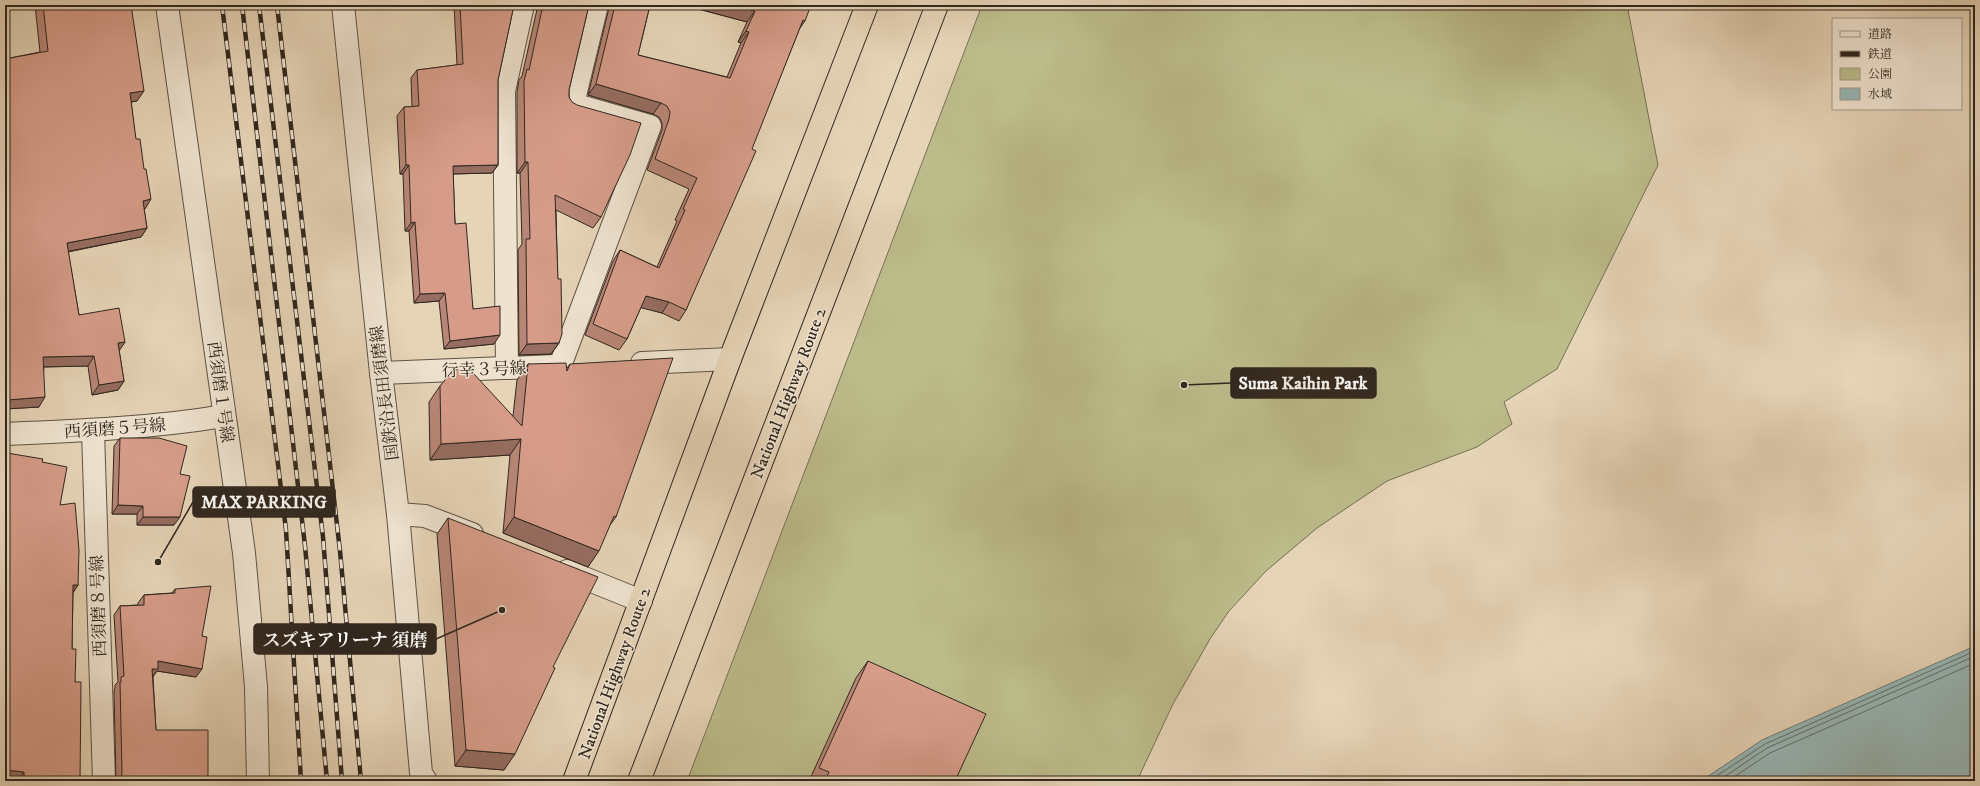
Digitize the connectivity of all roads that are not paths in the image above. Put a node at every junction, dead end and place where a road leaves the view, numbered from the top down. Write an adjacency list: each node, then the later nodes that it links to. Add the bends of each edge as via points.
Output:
1 (168, 5): 13 (street, 西須磨１号線)
2 (343, 5): 12 (street, 国鉄沿長田須磨線)
3 (523, 5): 11 (street, via 504,91)
4 (597, 5): 10 (street, via 574,104 650,126)
5 (867, 5): 7 (highway, National Highway Route 2)
6 (937, 5): 24 (highway, National Highway Route 2)
7 (730, 359): 8 (street); 19 (highway, National Highway Route 2)
8 (622, 364)
9 (583, 365): 10 (street, 行幸３号線)
10 (560, 366): 11 (street, 行幸３号線)
11 (507, 368): 12 (street, 行幸３号線)
12 (381, 373): 16 (street, 国鉄沿長田須磨線)
13 (224, 416): 14 (street, 西須磨５号線, via 191,422); 21 (street, 西須磨１号線, via 244,553 256,687)
14 (93, 431): 15 (street, 西須磨５号線); 20 (street, 西須磨８号線)
15 (5, 434)
16 (398, 514): 17 (street, via 425,516); 22 (street, 国鉄沿長田須磨線, via 421,773)
17 (492, 542)
18 (551, 565): 19 (street)
19 (641, 601): 23 (highway, National Highway Route 2)
20 (104, 781)
21 (258, 781)
22 (426, 781)
23 (574, 781)
24 (638, 781)

